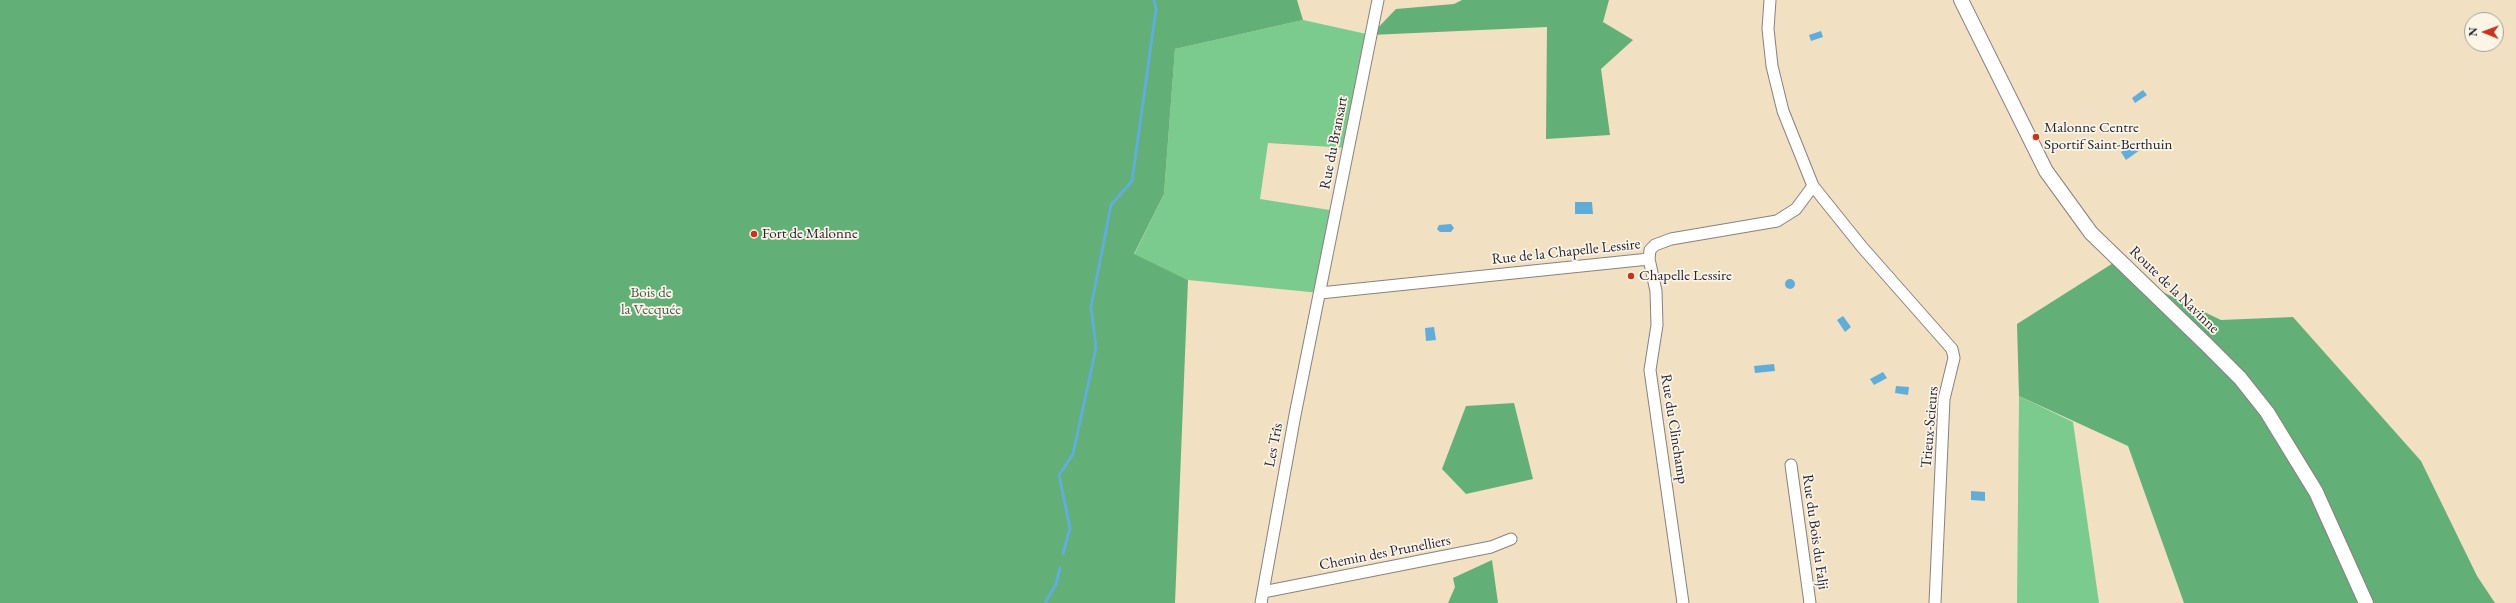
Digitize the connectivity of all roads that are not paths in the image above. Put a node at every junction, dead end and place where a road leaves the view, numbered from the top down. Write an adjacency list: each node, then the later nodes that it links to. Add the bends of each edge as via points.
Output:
1 (1378, 0): 6 (street, Rue du Bransart)
2 (1770, 0): 4 (street, via 1768,29 1772,66 1783,111)
3 (1961, 0): 13 (street, Route de la Navinne, via 2046,171 2091,233 2213,350 2267,412 2316,492)
4 (1813, 186): 5 (street, Rue de la Chapelle Lessire, via 1796,209 1777,221 1671,239 1655,245 1650,250); 12 (street, Trieux-Scieurs, via 1862,247 1952,349 1954,358 1944,399)
5 (1649, 259): 6 (street, Rue de la Chapelle Lessire); 10 (street, Rue du Clinchamp, via 1656,291 1657,325 1650,370)
6 (1320, 293): 9 (street, Les Trîs)
7 (1791, 465): 11 (street, Rue du Bois du Falji)
8 (1511, 539): 9 (street, Chemin des Prunelliers, via 1491,547)
9 (1262, 598)
10 (1683, 603)
11 (1810, 603)
12 (1935, 603)
13 (2366, 603)

